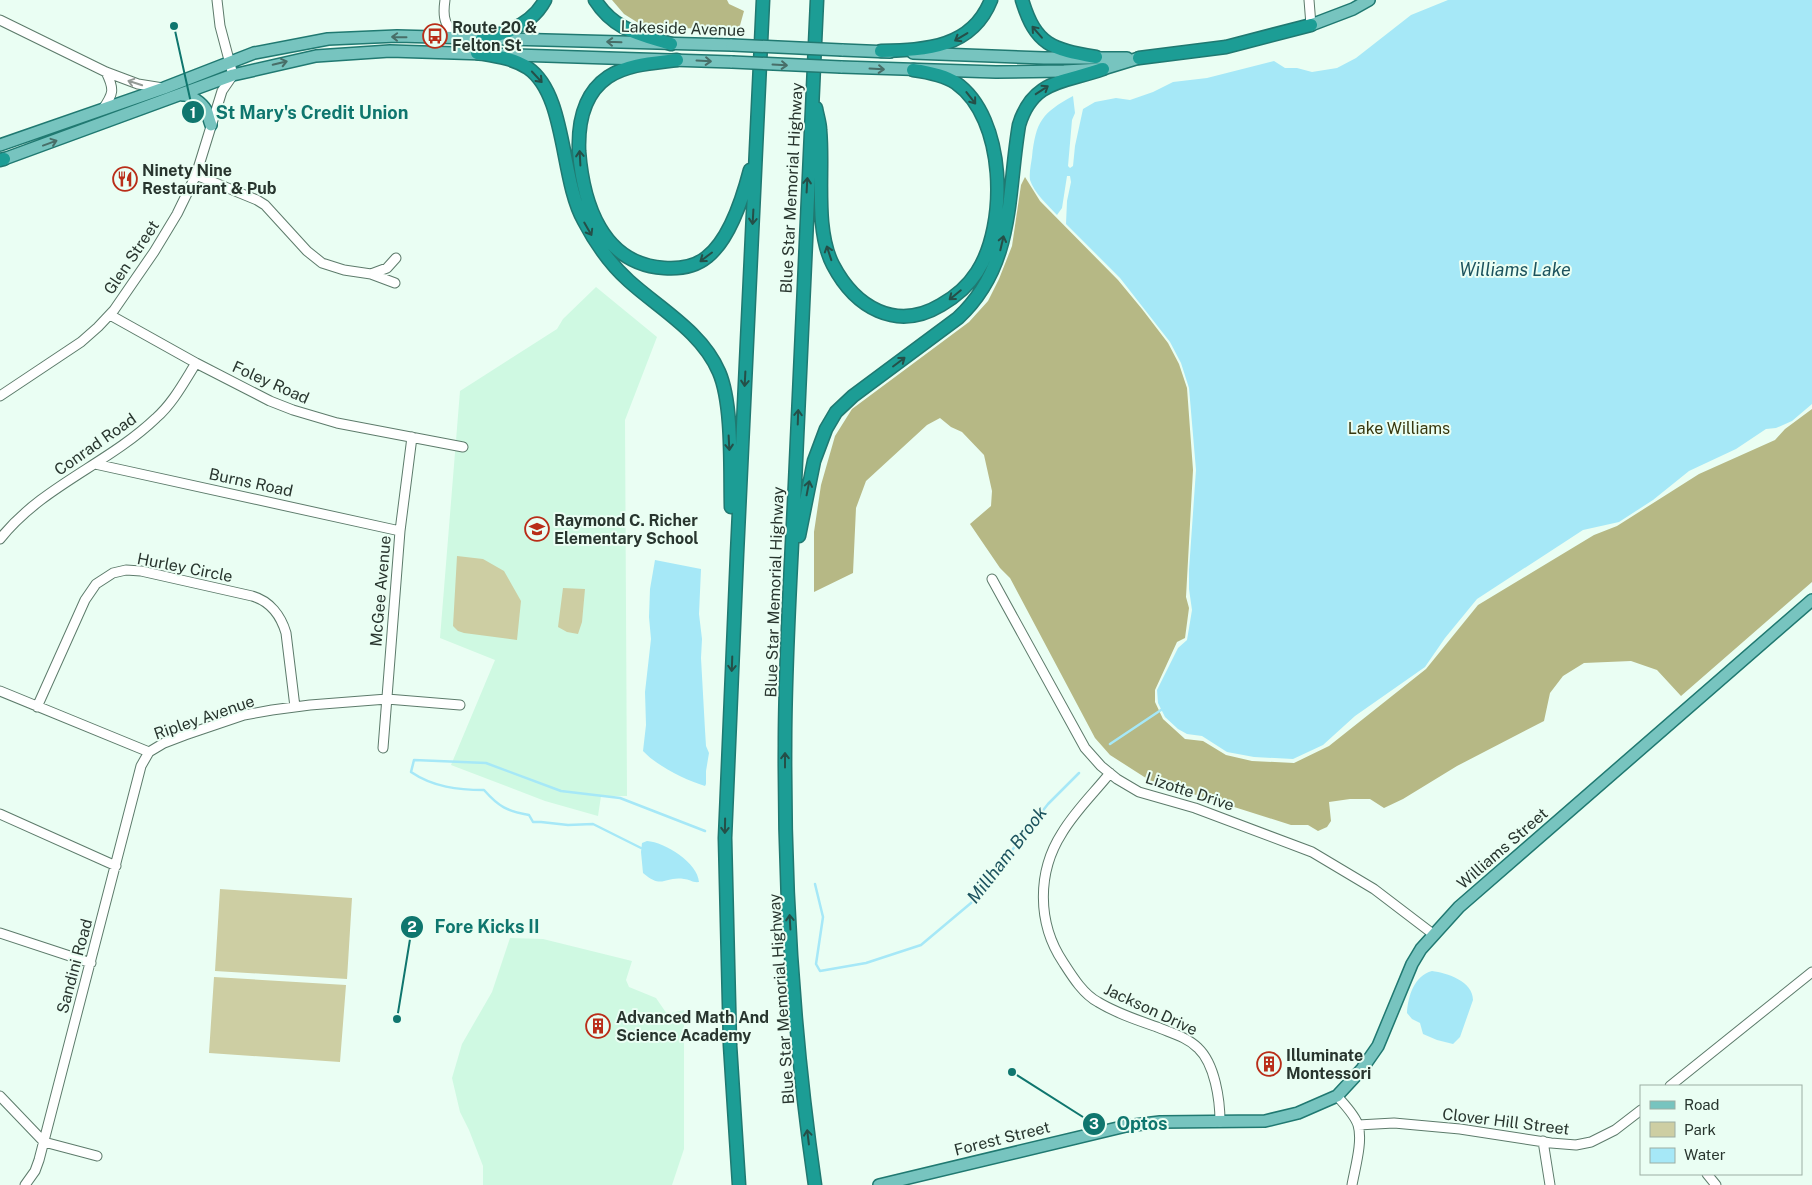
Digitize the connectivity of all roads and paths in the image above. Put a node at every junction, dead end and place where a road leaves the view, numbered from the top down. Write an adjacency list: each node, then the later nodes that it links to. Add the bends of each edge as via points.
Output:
1 (217, 0): 21 (street)
2 (445, 0): 13 (street, via 445,22)
3 (545, 0): 14 (highway, via 526,22)
4 (595, 0): 15 (highway, via 622,27)
5 (762, 0): 31 (highway)
6 (817, 0): 27 (highway, Blue Star Memorial Highway)
7 (991, 0): 16 (highway, one-way to 16, via 974,27 955,41 923,48)
8 (1022, 0): 18 (highway, one-way to 8, via 1056,47 1040,38 1030,24)
9 (1309, 0): 12 (street)
10 (1369, 0): 12 (main road, Lakeside Avenue)
11 (0, 20): 24 (street)
12 (1311, 25): 19 (highway, Lakeside Avenue, via 1226,47)
13 (462, 38): 14 (main road, Lakeside Avenue); 21 (main road, Lakeside Avenue, one-way to 21, via 328,39 266,50)
14 (482, 39): 15 (main road, Lakeside Avenue, one-way to 14)
15 (671, 44): 16 (main road, Lakeside Avenue, bridge)
16 (881, 51): 18 (main road, Lakeside Avenue, via 1026,58)
17 (477, 53): 20 (main road, Lakeside Avenue); 25 (main road, Lakeside Avenue, one-way to 17, via 307,58 349,53); 49 (highway, one-way to 49, via 518,63 543,83 555,113 574,199 598,245 629,281 692,335 719,370 728,418)
18 (1096, 57): 19 (main road, Lakeside Avenue)
19 (1139, 58): 22 (main road, Lakeside Avenue)
20 (677, 60): 23 (main road, Lakeside Avenue, one-way to 23, bridge); 31 (highway, one-way to 20, via 740,202 723,237 707,257 690,266 662,268 638,263 618,251 598,225 584,188 578,133 581,117 586,101 607,78 629,67)
21 (229, 62): 25 (street); 26 (main road, Lakeside Avenue)
22 (1103, 68): 23 (main road, Lakeside Avenue, via 1044,72); 47 (highway, one-way to 22, via 811,472 830,420 853,396 971,306 991,276 1002,246 1023,113 1044,88)
23 (913, 70): 27 (highway, one-way to 27, via 951,80 970,96 991,138 996,158 997,197 984,258 969,283 936,309 909,317 872,308 860,300 849,290 832,264 824,236 820,128)
24 (106, 72): 26 (street, one-way to 24, via 138,84); 29 (street, via 112,90)
25 (233, 75): 28 (main road, Lakeside Avenue); 30 (street, Glen Street, via 222,91)
26 (164, 88): 29 (main road, Lakeside Avenue)
27 (812, 92): 47 (highway, Blue Star Memorial Highway, one-way to 27)
28 (182, 95): 30 (main road, via 186,94 205,108); 33 (main road, Lakeside Avenue, one-way to 28)
29 (103, 110): 32 (main road, Lakeside Avenue)
30 (211, 125): 34 (street, Glen Street)
31 (757, 133): 49 (highway, one-way to 49)
32 (0, 145)
33 (2, 160)
34 (196, 175): 36 (street, via 257,200 322,262 344,270); 38 (street, Glen Street, via 166,233)
35 (396, 258): 36 (street, via 386,268)
36 (371, 274): 37 (street)
37 (395, 283)
38 (110, 314): 39 (street, Foley Road); 40 (street, Glen Street, via 81,342)
39 (196, 363): 41 (street, Foley Road, via 302,414); 43 (street, Conrad Road, via 157,418)
40 (0, 396)
41 (412, 437): 42 (street, Foley Road); 44 (street, McGee Avenue)
42 (463, 447)
43 (95, 464): 44 (street, Burns Road); 45 (street, Conrad Road, via 29,508)
44 (400, 532): 51 (street, McGee Avenue)
45 (0, 539)
46 (992, 579): 57 (street, Lizotte Drive, via 1085,748)
47 (791, 588): 76 (highway, Blue Star Memorial Highway, one-way to 47, via 798,1041 787,849 785,743)
48 (1812, 600): 61 (main road, Williams Street, via 1458,907)
49 (733, 638): 75 (highway, one-way to 75, via 725,838 730,1045)
50 (0, 691): 53 (street, Ripley Avenue)
51 (386, 699): 52 (street, Ripley Avenue); 54 (street, Ripley Avenue); 55 (street, McGee Avenue)
52 (460, 705)
53 (37, 707): 54 (street, Hurley Circle, via 77,614 91,590 113,573 134,570 261,599 282,622 286,633); 56 (street, Ripley Avenue)
54 (295, 707): 56 (street, Ripley Avenue, via 244,716 164,743)
55 (383, 748)
56 (149, 752): 59 (street, Sandini Road, via 141,766)
57 (1110, 773): 61 (street, Lizotte Drive, via 1139,792 1195,808 1312,852 1374,889); 68 (street, Jackson Drive, via 1062,832 1051,855 1043,896 1049,934 1059,956 1095,1001 1184,1038 1202,1052 1212,1072)
58 (0, 814): 59 (street)
59 (116, 866): 62 (street, Sandini Road)
60 (0, 933): 62 (street)
61 (1433, 934): 66 (main road, Williams Street, via 1412,964 1370,1059)
62 (90, 962): 71 (street, Sandini Road)
63 (1812, 972): 64 (street)
64 (1671, 1085)
65 (0, 1096): 71 (street)
66 (1337, 1096): 68 (main road, Forest Street, via 1272,1120); 69 (street)
67 (1640, 1111): 70 (street, Clover Hill Street, via 1620,1127 1584,1144)
68 (1220, 1122): 77 (main road, Forest Street, via 1152,1122 1126,1126)
69 (1358, 1124): 70 (street, Clover Hill Street, via 1383,1122 1460,1128); 78 (street, via 1358,1153)
70 (1543, 1141): 79 (street)
71 (44, 1142): 72 (street); 74 (street, Sandini Road, via 37,1166)
72 (97, 1156)
73 (1708, 1175): 80 (street)
74 (25, 1185)
75 (739, 1185)
76 (815, 1185)
77 (879, 1185)
78 (1352, 1185)
79 (1550, 1185)
80 (1716, 1185)

